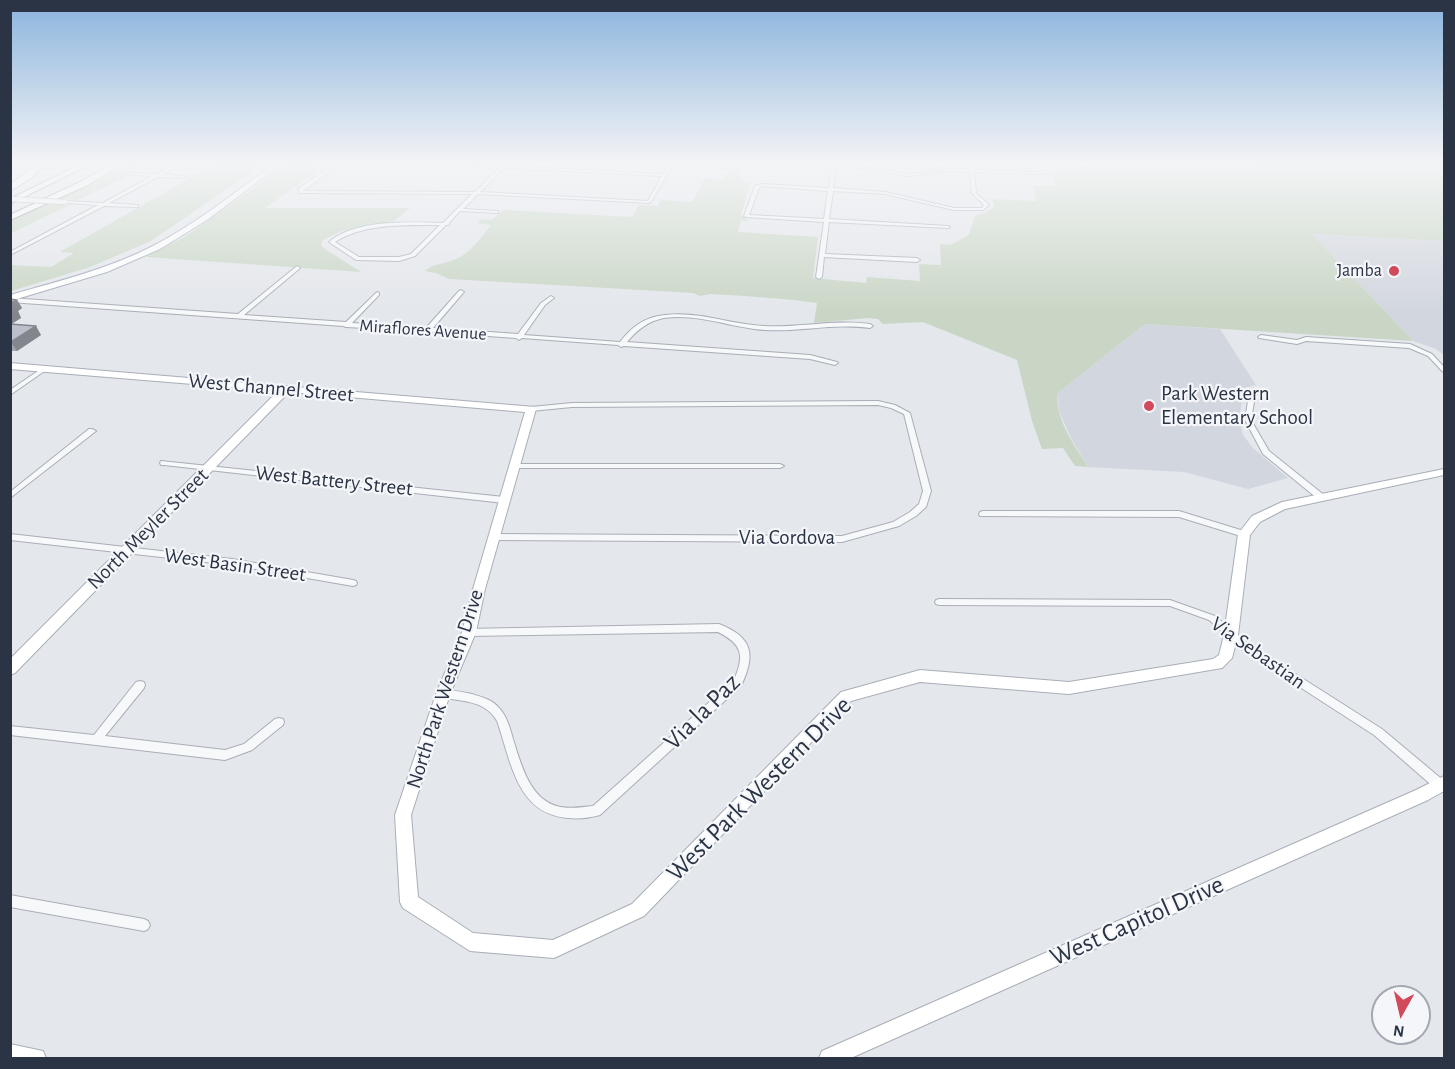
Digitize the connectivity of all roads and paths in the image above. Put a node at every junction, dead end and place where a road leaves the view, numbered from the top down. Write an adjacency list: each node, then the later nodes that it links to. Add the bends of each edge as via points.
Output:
1 (85, 214): 9 (street)
2 (208, 214): 17 (main road, via 152,249 102,270)
3 (456, 214): 7 (street)
4 (747, 214): 6 (street)
5 (828, 214): 6 (street)
6 (827, 220): 8 (street); 10 (street)
7 (447, 224): 7 (street, via 407,258 358,258 332,242 389,224)
8 (948, 227)
9 (10, 254)
10 (822, 255): 11 (street); 13 (street)
11 (917, 260)
12 (297, 268): 18 (street)
13 (819, 277)
14 (461, 292): 21 (street)
15 (377, 294): 19 (street)
16 (551, 298): 23 (street)
17 (10, 299): 18 (street, Miraflores Avenue)
18 (238, 317): 19 (street, Miraflores Avenue)
19 (346, 325): 21 (street, Miraflores Avenue)
20 (870, 326): 24 (street, via 852,323 766,328 684,316 657,317 635,327)
21 (427, 331): 23 (street, Miraflores Avenue)
22 (1261, 337): 28 (street, via 1410,346 1430,355)
23 (519, 338): 24 (street, Miraflores Avenue)
24 (621, 345): 25 (street, Miraflores Avenue, via 810,357)
25 (835, 363)
26 (10, 366): 27 (street, West Channel Street)
27 (44, 369): 29 (street, West Channel Street); 30 (street)
28 (1444, 370)
29 (286, 389): 32 (street, West Channel Street); 37 (street, North Meyler Street)
30 (10, 393)
31 (1261, 394): 40 (street, via 1251,401 1248,420 1266,452)
32 (531, 409): 35 (street, North Park Western Drive); 45 (street, Via Cordova, via 572,405 893,406 907,413 927,491 923,505 896,524 842,539)
33 (92, 431): 39 (street)
34 (164, 463): 37 (street, West Battery Street)
35 (514, 466): 36 (street); 41 (street, North Park Western Drive)
36 (780, 466)
37 (208, 468): 41 (street, West Battery Street); 46 (street, North Meyler Street)
38 (1444, 472): 40 (street)
39 (10, 496)
40 (1321, 496): 43 (street, via 1267,512)
41 (504, 500): 45 (street, North Park Western Drive)
42 (983, 514): 43 (street, via 1179,514)
43 (1244, 534): 50 (street, West Park Western Drive)
44 (10, 537): 46 (street, West Basin Street)
45 (494, 537): 49 (street, North Park Western Drive)
46 (127, 550): 47 (street, West Basin Street, via 232,562); 51 (street, North Meyler Street)
47 (353, 583)
48 (939, 602): 50 (street, Via Sebastian, via 1170,603 1212,618)
49 (469, 632): 53 (street, North Park Western Drive); 53 (street, Via la Paz, via 719,628 736,636 746,648 746,668 738,683 596,812 575,815 553,811 531,798 518,774 502,719 494,709 483,702)
50 (1231, 635): 57 (street, Via Sebastian, via 1378,732); 59 (street, West Park Western Drive, via 1225,658 1192,670 1069,688 920,676 846,696 638,910 554,949 470,942)
51 (10, 669)
52 (140, 685): 56 (street)
53 (443, 694): 59 (street, North Park Western Drive, via 404,815)
54 (279, 722): 56 (street, via 248,747 225,755)
55 (10, 730): 56 (street)
56 (96, 740)
57 (1442, 784): 63 (street, West Capitol Drive)
58 (10, 901): 60 (street)
59 (409, 902)
60 (144, 925)
61 (10, 1054): 62 (street)
62 (36, 1059)
63 (829, 1059)

